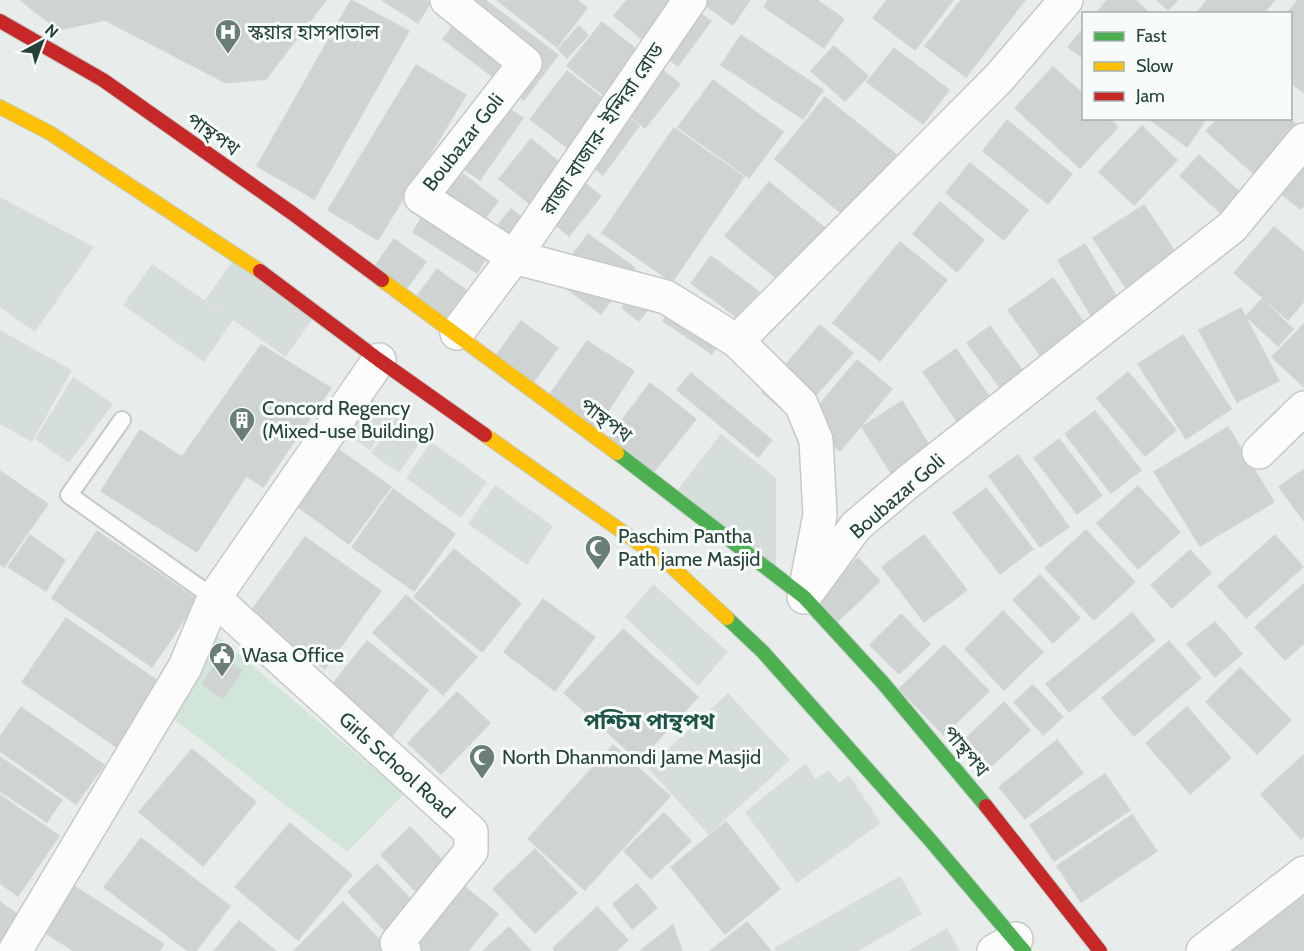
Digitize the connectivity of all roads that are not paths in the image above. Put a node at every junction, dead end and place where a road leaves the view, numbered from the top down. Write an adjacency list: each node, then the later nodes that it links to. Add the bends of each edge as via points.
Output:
1 (447, 0): 7 (street, Boubazar Goli, via 525,63 421,197)
2 (690, 0): 7 (street, রাজা বাজার- ইন্দিরা রোড)
3 (1066, 0): 9 (street, via 999,78)
4 (0, 21): 8 (main road, পান্থপথ, via 103,80)
5 (0, 107): 10 (main road, via 50,133 270,277)
6 (1304, 140): 14 (street, Boubazar Goli, via 1232,227 856,526)
7 (514, 257): 8 (street, রাজা বাজার- ইন্দিরা রোড); 9 (street, Boubazar Goli, via 666,297)
8 (457, 333): 14 (main road, পান্থপথ)
9 (737, 341): 14 (street, Boubazar Goli, via 801,404 816,440 820,515)
10 (379, 360): 15 (street); 17 (main road, via 671,566 763,652)
11 (1304, 408): 13 (street)
12 (122, 420): 15 (lane, via 69,495)
13 (1259, 452)
14 (804, 597): 20 (main road, পান্থপথ, via 891,692)
15 (213, 598): 18 (street, via 185,667); 19 (street, Girls School Road, via 471,832 471,852 397,943)
16 (1304, 873): 21 (street)
17 (1011, 947)
18 (15, 951)
19 (404, 951)
20 (1100, 951)
21 (1203, 951)

